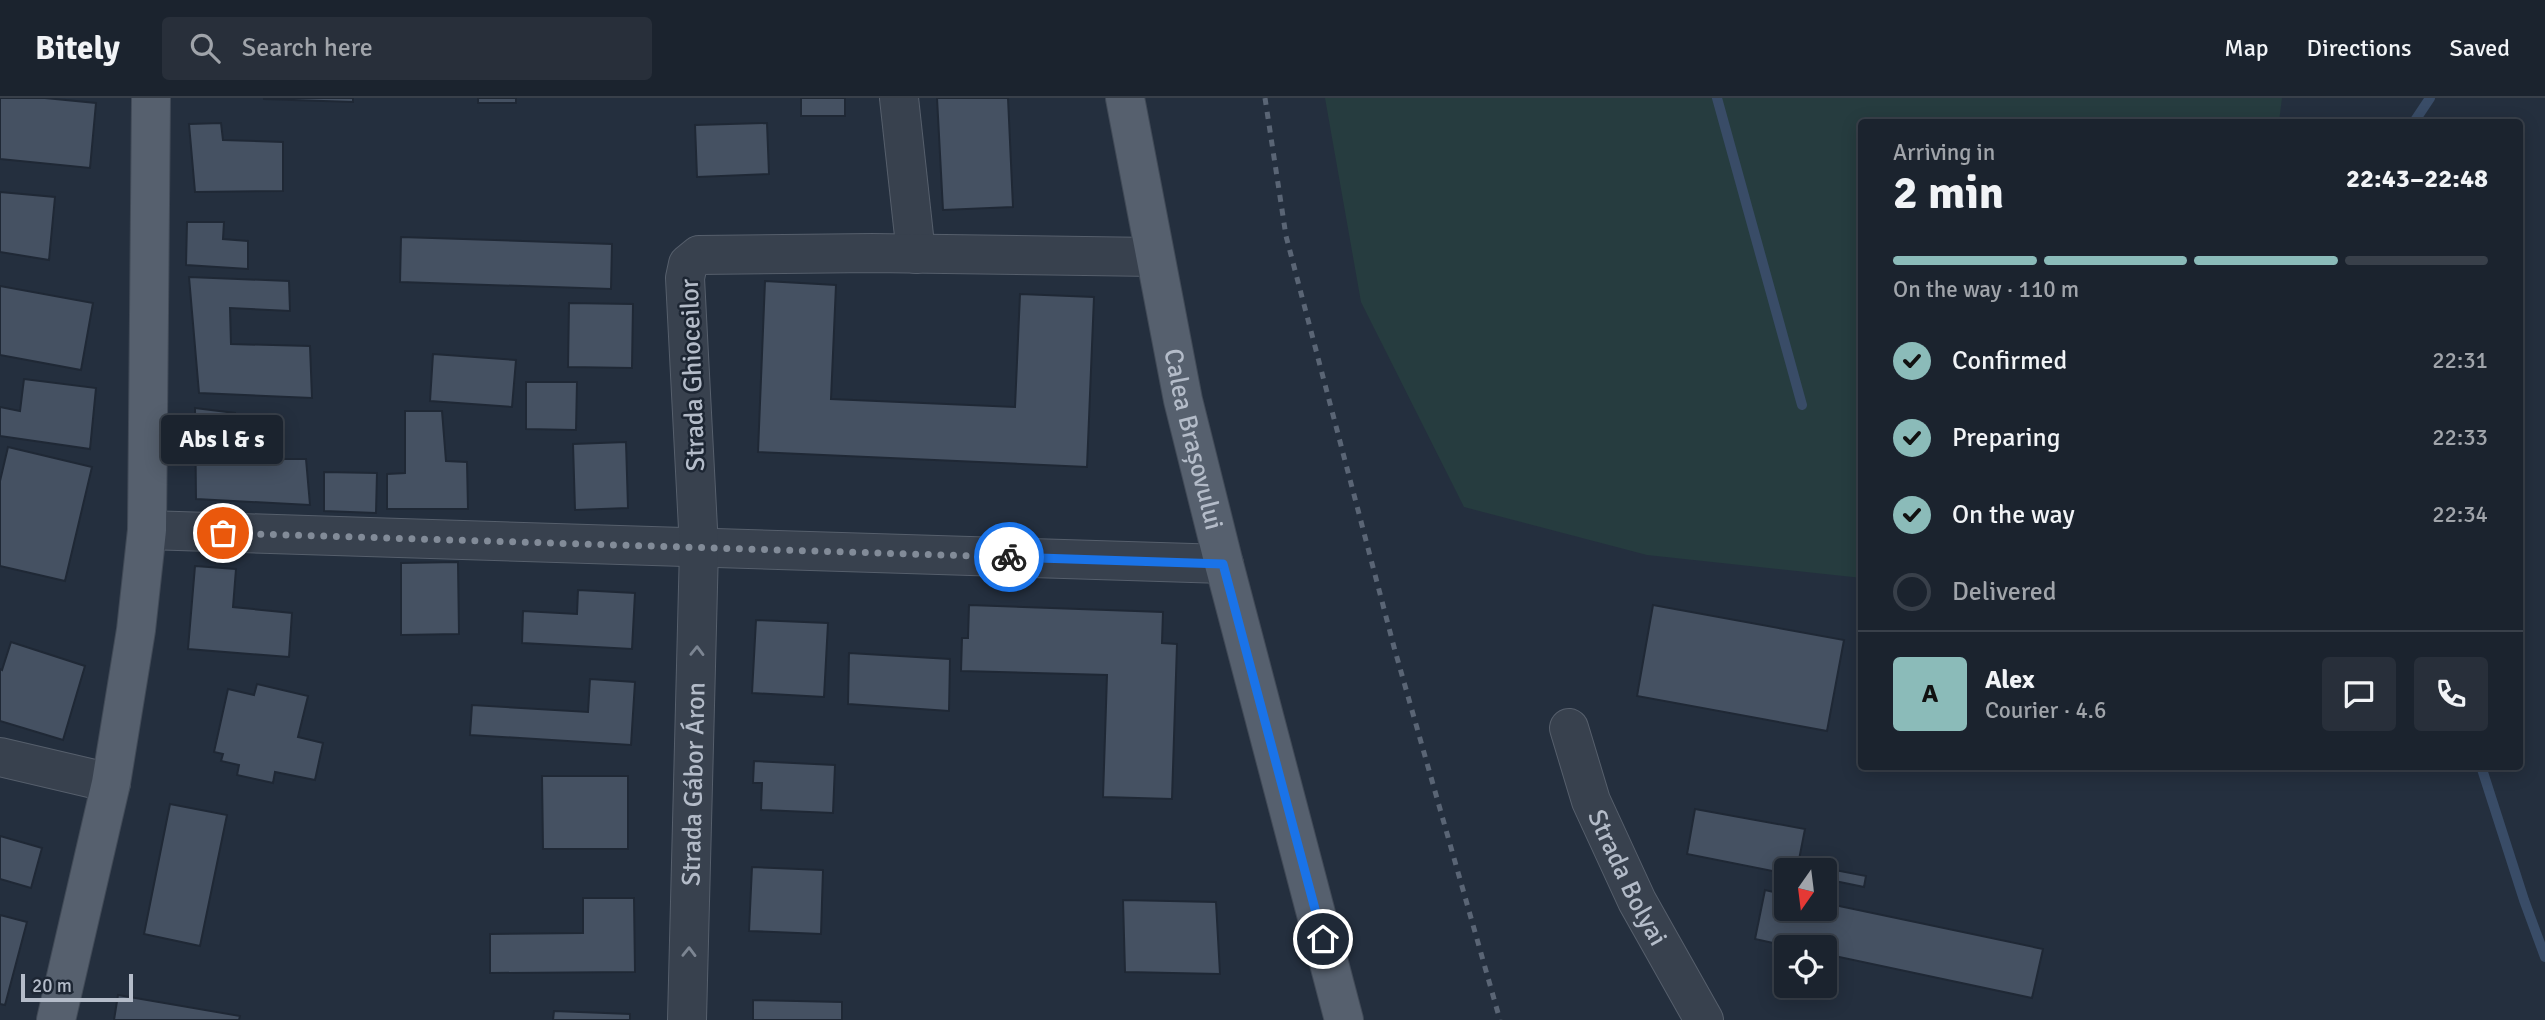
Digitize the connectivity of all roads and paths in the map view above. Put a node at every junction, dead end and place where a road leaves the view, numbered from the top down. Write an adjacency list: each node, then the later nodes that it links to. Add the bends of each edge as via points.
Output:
1 (151, 98): 6 (main road)
2 (899, 98): 4 (street)
3 (1125, 98): 5 (main road, Calea Brașovului)
4 (916, 254): 5 (street, Strada Ghioceilor); 7 (street, Strada Ghioceilor, via 699,255 688,264 685,278)
5 (1154, 257): 8 (main road, Calea Brașovului)
6 (147, 530): 7 (street); 11 (main road)
7 (699, 548): 8 (street); 13 (street, Strada Gábor Áron, one-way to 7)
8 (1223, 564): 14 (main road, Calea Brașovului)
9 (1569, 728): 15 (street, Strada Bolyai, via 1591,801 1637,901)
10 (0, 757): 11 (street)
11 (111, 783): 12 (main road)
12 (56, 1020)
13 (687, 1020)
14 (1344, 1020)
15 (1704, 1020)

